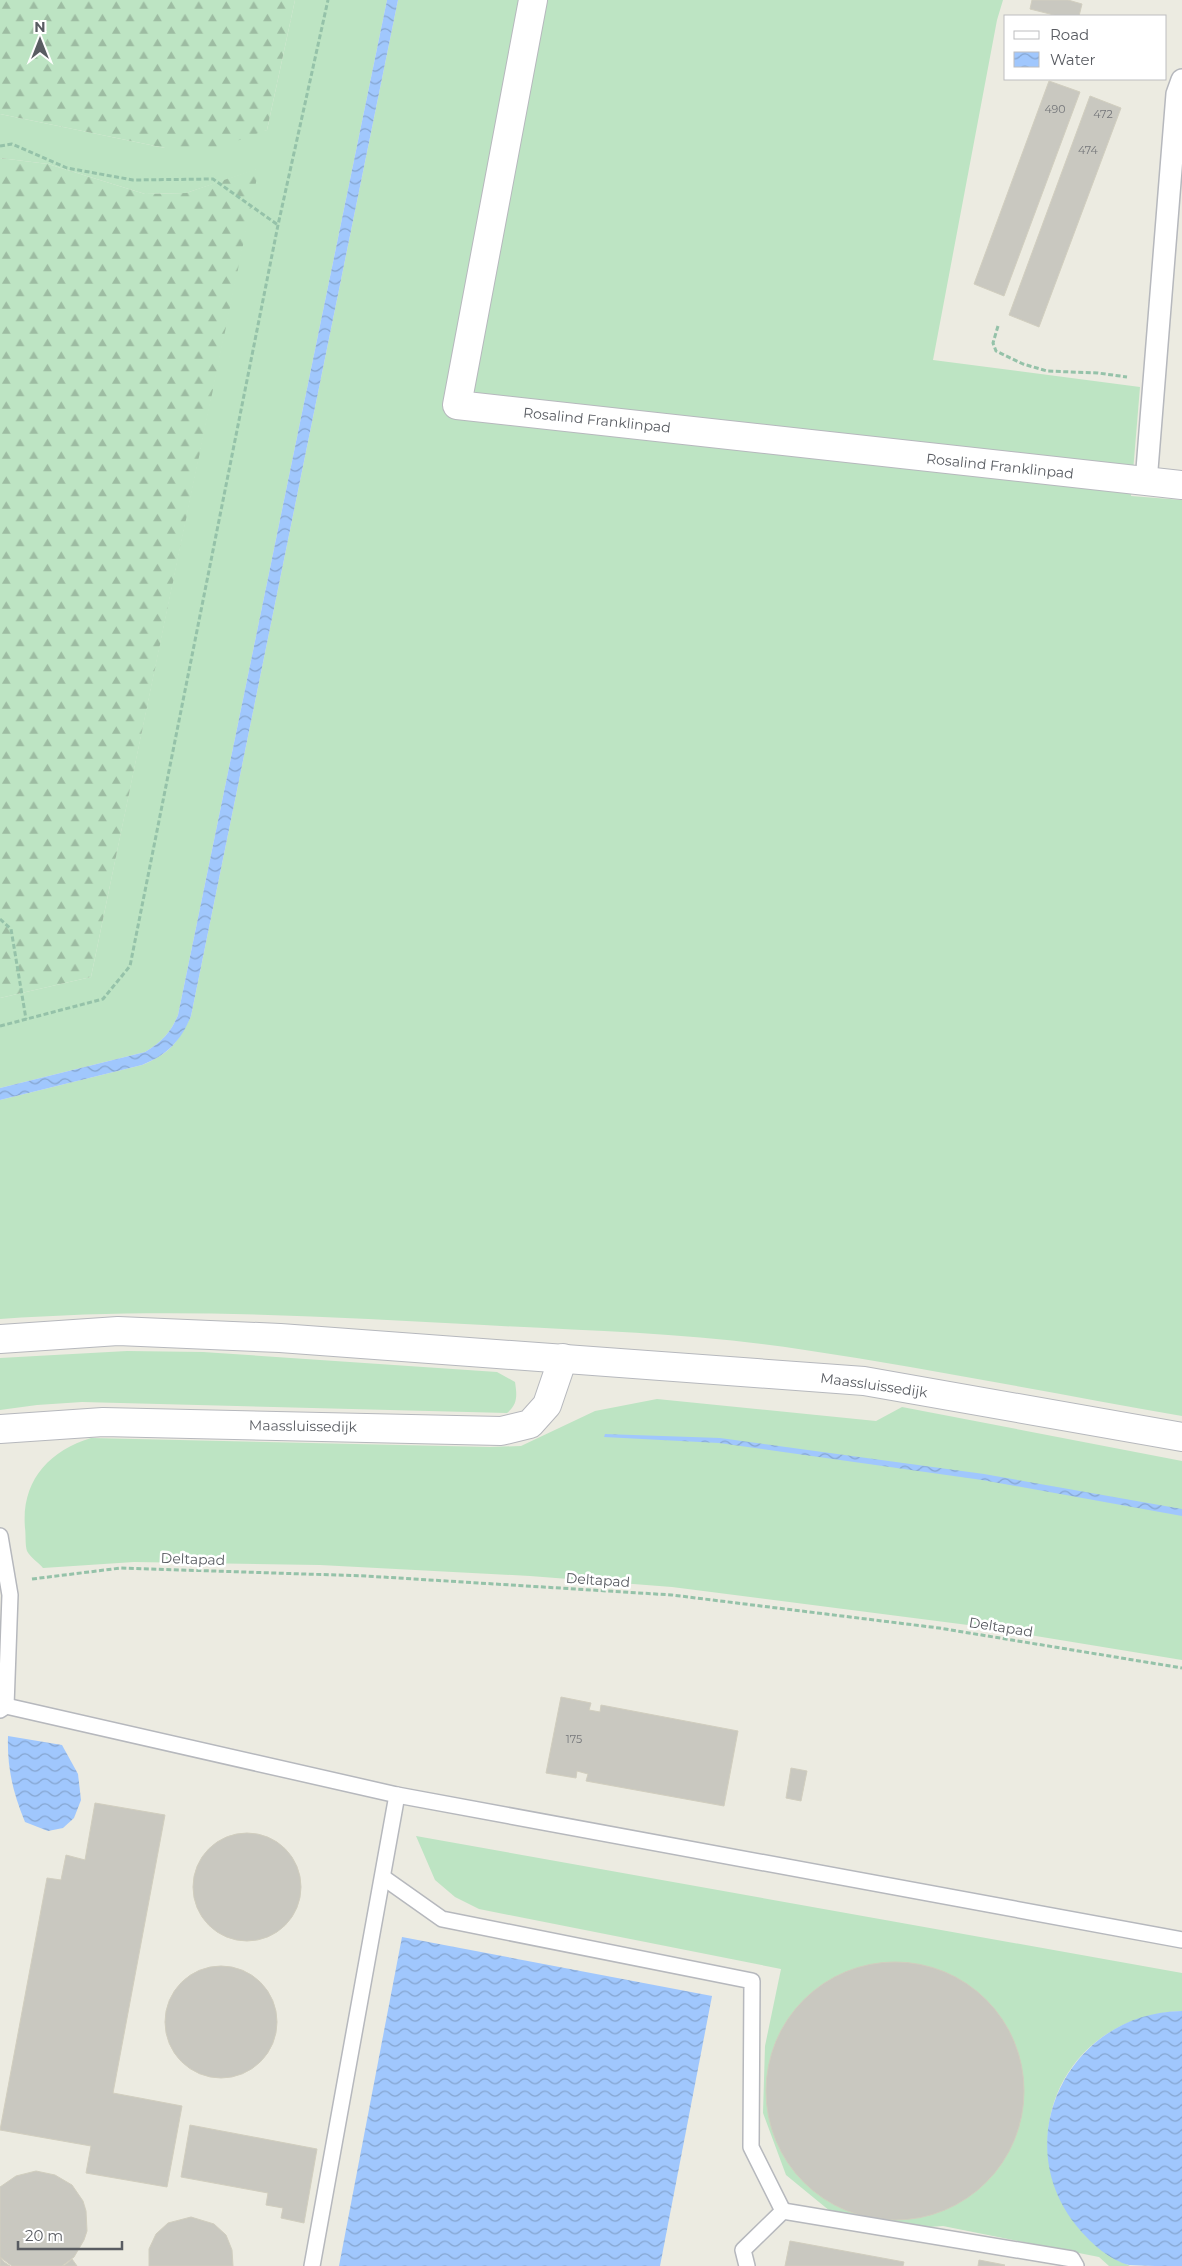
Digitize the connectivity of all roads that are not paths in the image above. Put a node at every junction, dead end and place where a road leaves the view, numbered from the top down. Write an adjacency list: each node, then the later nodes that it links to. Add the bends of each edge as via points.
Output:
1 (533, 0): 3 (street, Rosalind Franklinpad, via 458,405)
2 (1182, 80): 3 (street, via 1176,94)
3 (1146, 482): 4 (street, Rosalind Franklinpad)
4 (1182, 485)
5 (0, 1339): 6 (street, Maassluissedijk, via 118,1331 280,1338)
6 (563, 1358): 7 (street, Maassluissedijk, via 547,1405 530,1424 500,1431 103,1422); 8 (street, Maassluissedijk, via 864,1381)
7 (0, 1429)
8 (1182, 1438)
9 (0, 1536): 10 (lane, via 9,1589)
10 (3, 1708): 11 (lane)
11 (397, 1794): 12 (lane); 13 (lane)
12 (384, 1878): 14 (lane, via 442,1919 752,1981 751,2147); 15 (lane)
13 (1182, 1940)
14 (784, 2211): 16 (lane, via 742,2250); 17 (lane, via 1072,2259)
15 (312, 2266)
16 (747, 2266)
17 (1076, 2266)

